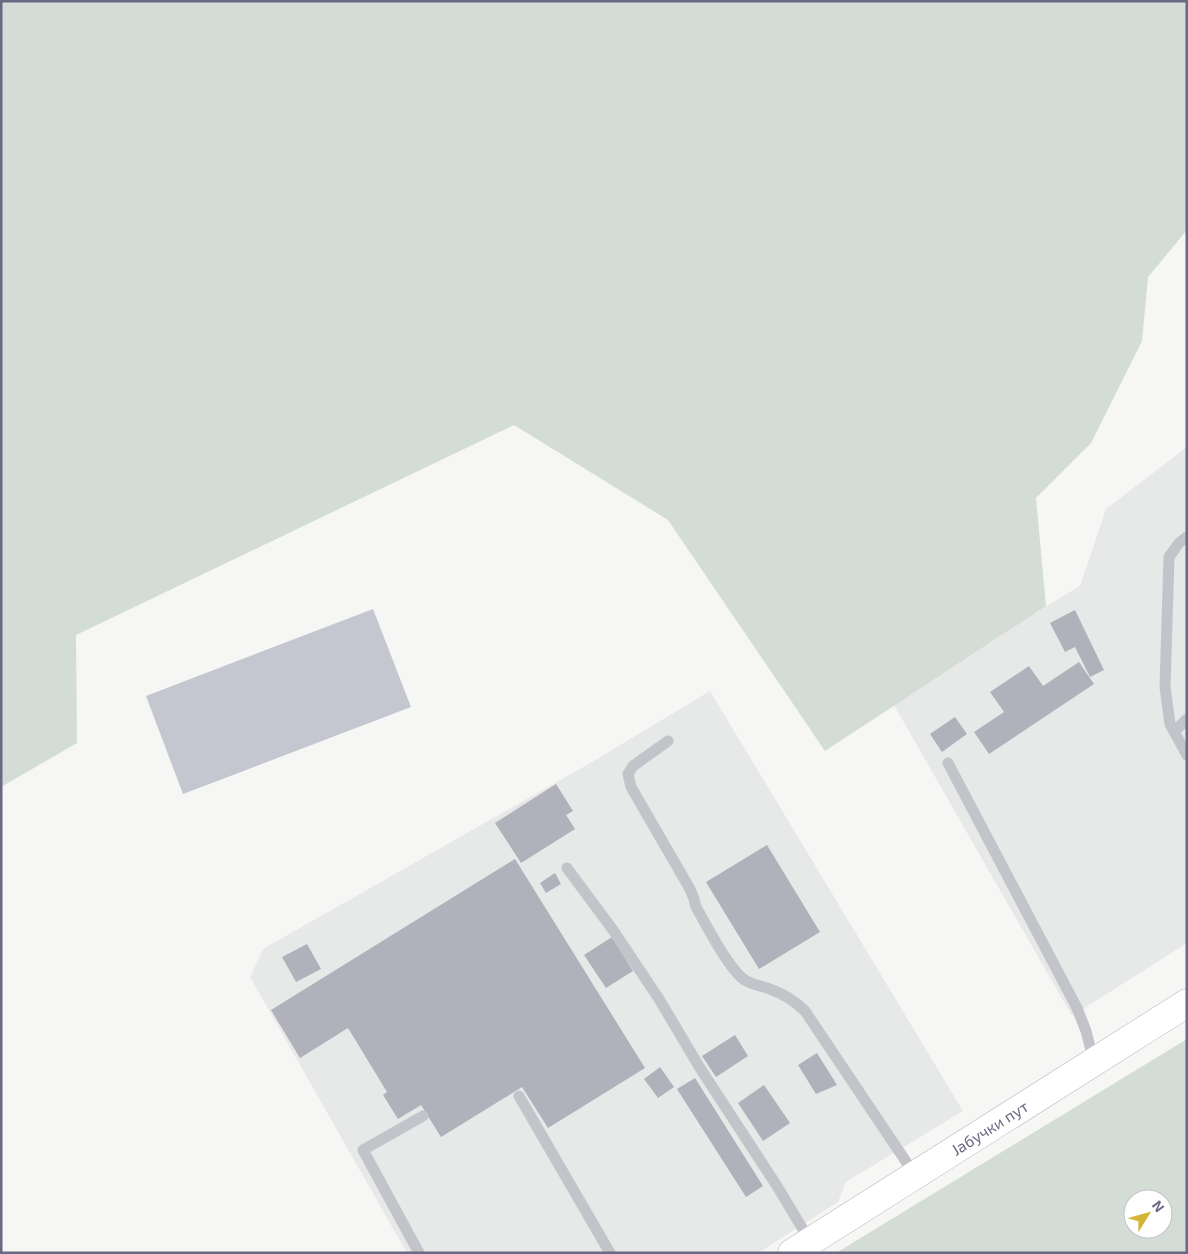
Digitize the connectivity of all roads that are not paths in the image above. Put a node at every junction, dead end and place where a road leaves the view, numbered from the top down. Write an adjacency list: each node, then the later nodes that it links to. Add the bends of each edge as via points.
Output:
1 (1187, 537): 3 (lane, via 1178,543 1169,557 1165,687)
2 (1187, 719): 3 (lane)
3 (1174, 732): 5 (lane)
4 (668, 741): 12 (lane, via 633,766 628,774 631,787 690,889 696,907 742,978 788,997 805,1011)
5 (1187, 755)
6 (948, 763): 9 (lane, via 1077,1008)
7 (567, 868): 13 (lane, via 659,999 777,1186)
8 (1187, 1003): 9 (main road, Јабучки пут)
9 (1094, 1062): 12 (main road, Јабучки пут)
10 (518, 1096): 15 (lane)
11 (423, 1116): 14 (lane, via 363,1150)
12 (915, 1175): 13 (main road, Јабучки пут)
13 (801, 1247)
14 (419, 1253)
15 (610, 1253)

